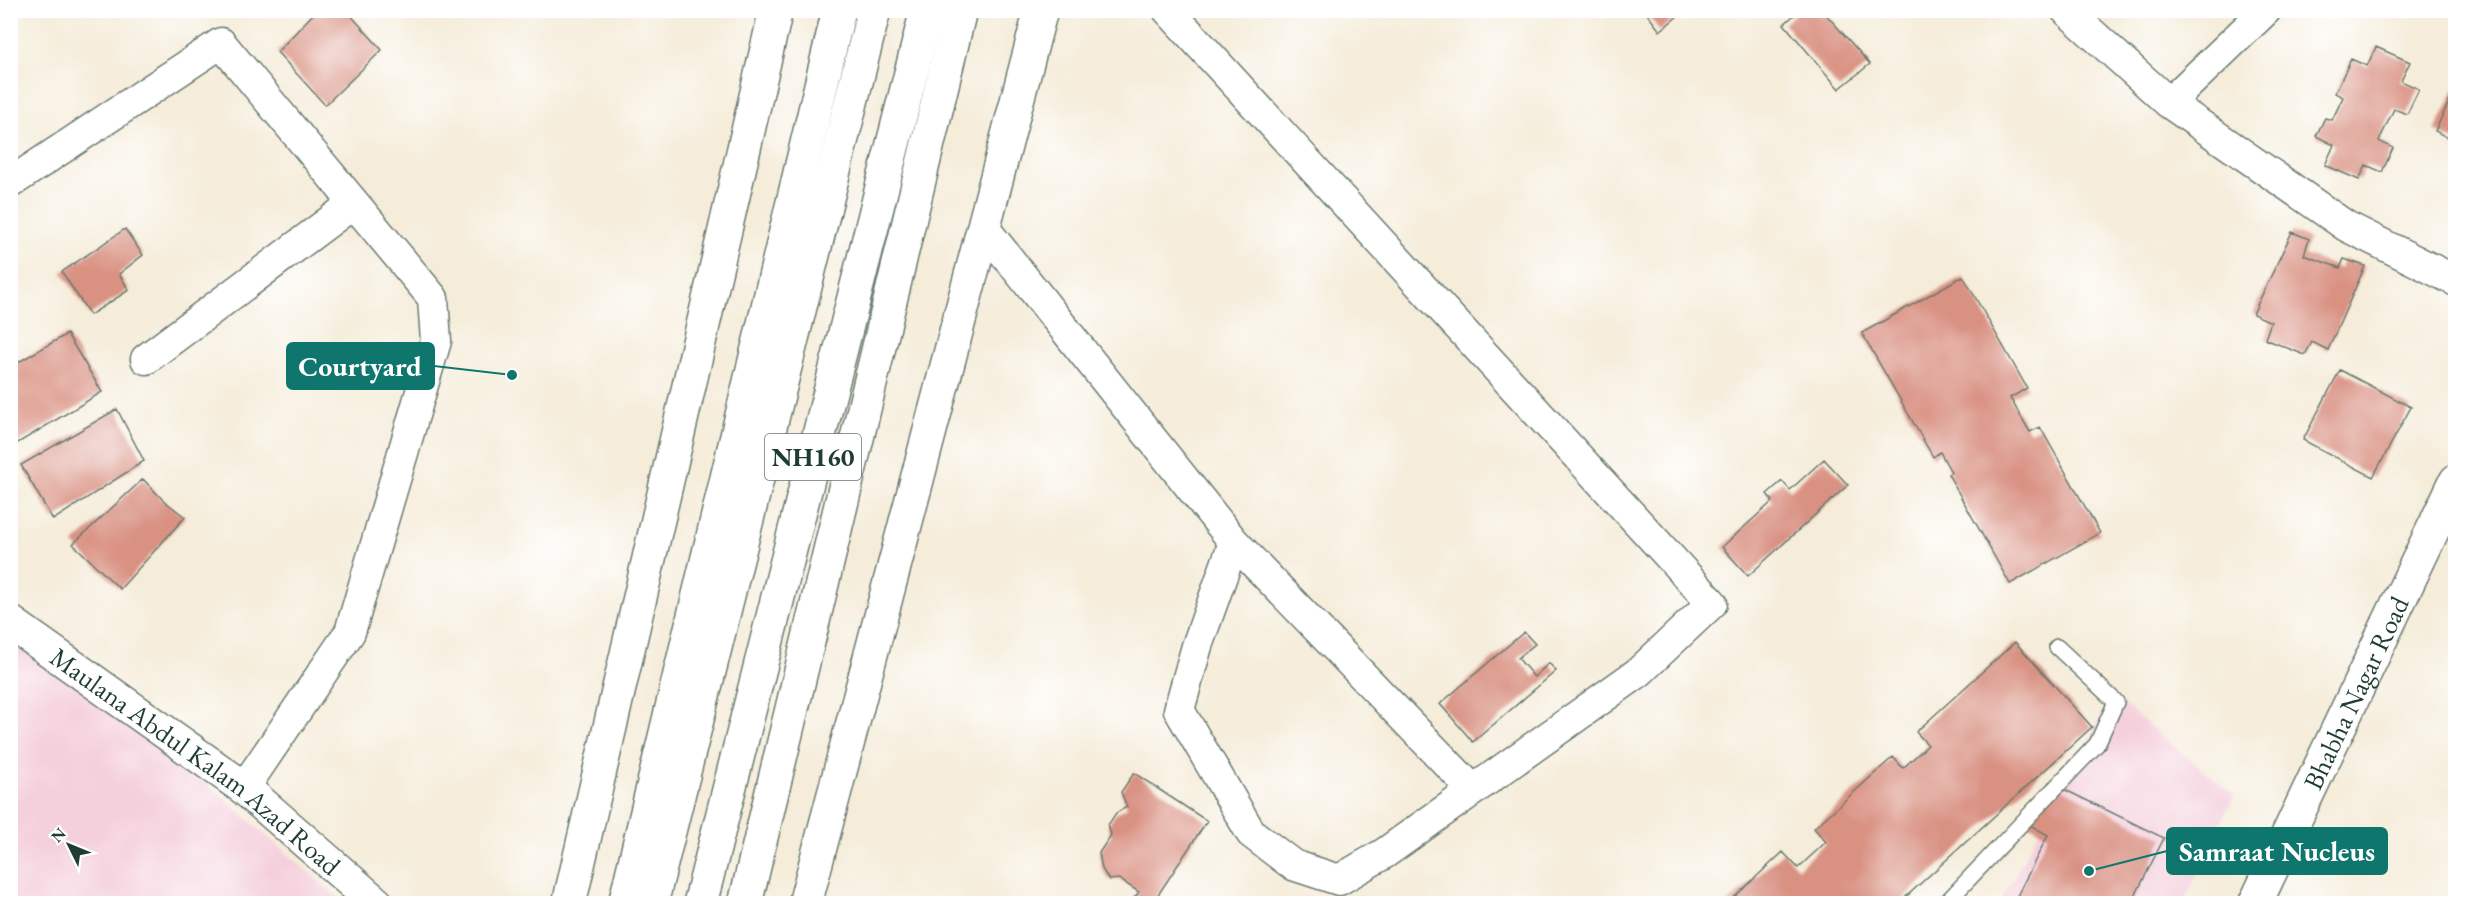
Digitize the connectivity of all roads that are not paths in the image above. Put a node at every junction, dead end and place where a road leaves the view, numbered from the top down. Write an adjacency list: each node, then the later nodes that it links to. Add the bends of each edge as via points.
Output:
1 (776, 10): 23 (main road)
2 (839, 10): 24 (main road)
3 (874, 10): 25 (main road, NH160)
4 (927, 10): 26 (main road, NH160)
5 (960, 10): 27 (main road)
6 (1041, 10): 13 (main road)
7 (1168, 10): 21 (street, via 1712,603 1639,672)
8 (2066, 10): 10 (street)
9 (2266, 10): 10 (street)
10 (2169, 103): 14 (street, via 2346,226)
11 (10, 183): 12 (street, via 222,44)
12 (354, 203): 15 (street); 20 (street, via 433,298 435,341 350,632)
13 (985, 229): 17 (street); 28 (main road)
14 (2456, 281)
15 (146, 359)
16 (2456, 481): 30 (main road, Bhabha Nagar Road)
17 (1234, 542): 21 (street); 21 (street, via 1179,710 1251,833 1293,865 1339,880 1385,853)
18 (10, 622): 20 (main road, Maulana Abdul Kalam Azad Road)
19 (2057, 647): 29 (lane, via 2116,702 2097,744)
20 (244, 788): 22 (main road, Maulana Abdul Kalam Azad Road)
21 (1473, 790)
22 (377, 903)
23 (569, 903)
24 (625, 903)
25 (651, 903)
26 (699, 903)
27 (744, 903)
28 (805, 903)
29 (1945, 903)
30 (2255, 903)

